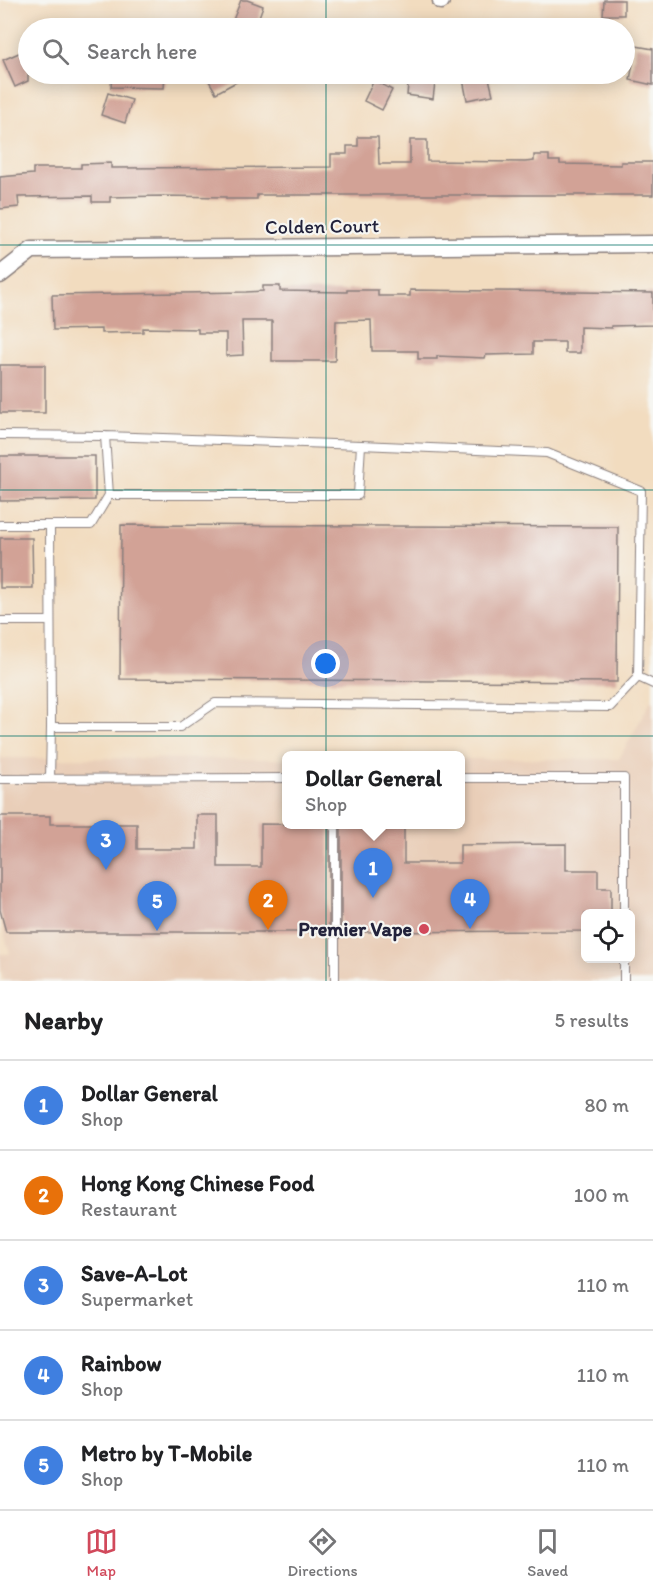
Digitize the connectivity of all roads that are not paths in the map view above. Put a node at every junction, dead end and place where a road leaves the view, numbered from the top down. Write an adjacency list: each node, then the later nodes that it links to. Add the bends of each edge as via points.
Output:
1 (653, 244): 2 (street, Colden Court, via 32,250)
2 (0, 275)
3 (0, 435): 4 (lane)
4 (105, 436): 5 (lane); 6 (lane)
5 (361, 445): 6 (lane, via 358,495); 11 (lane, via 547,453 641,491)
6 (109, 495): 8 (lane, via 91,525)
7 (0, 525): 8 (lane)
8 (50, 525): 10 (lane)
9 (0, 621): 10 (lane)
10 (50, 621): 13 (lane)
11 (638, 677): 12 (lane); 13 (lane, via 609,707 215,703 180,727)
12 (653, 684)
13 (51, 727): 17 (lane)
14 (282, 778): 17 (lane)
15 (465, 778): 19 (lane, via 624,778)
16 (0, 779): 17 (lane)
17 (50, 779)
18 (335, 829): 21 (lane)
19 (624, 909)
20 (624, 963): 22 (lane)
21 (335, 981)
22 (624, 981)

